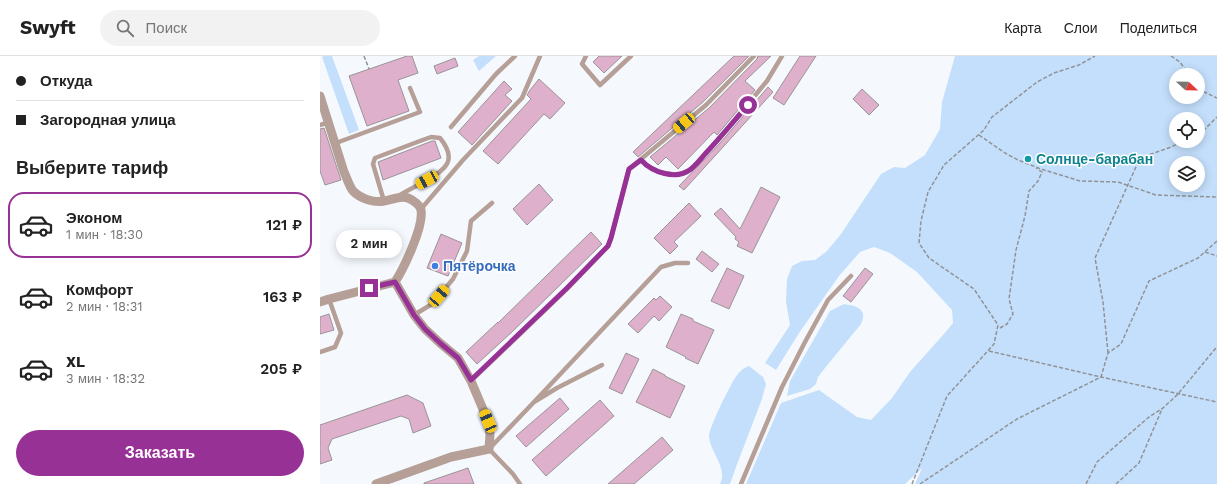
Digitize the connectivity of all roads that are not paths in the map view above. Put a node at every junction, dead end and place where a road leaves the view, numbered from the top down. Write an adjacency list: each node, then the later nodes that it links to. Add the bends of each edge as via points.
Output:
1 (515, 56): 11 (lane, via 496,74)
2 (540, 56): 17 (lane, via 522,98)
3 (586, 56): 4 (lane, via 582,64 600,85)
4 (631, 56)
5 (754, 56): 13 (lane, via 706,105)
6 (782, 56): 13 (lane, via 767,81 690,170 677,175 659,172)
7 (410, 88): 12 (lane, via 420,112)
8 (320, 96): 9 (street)
9 (329, 122): 10 (lane); 12 (street)
10 (320, 125)
11 (451, 127)
12 (336, 143): 15 (street, via 346,178 353,191 372,201)
13 (641, 160): 26 (lane, via 629,169 608,246)
14 (394, 198): 15 (street); 15 (lane, via 437,175 447,166 449,156 440,138 431,137 375,158 373,164); 17 (street, via 408,198)
15 (384, 201)
16 (492, 203): 23 (lane, via 471,221 467,251 454,279 432,304)
17 (421, 209): 20 (street, via 421,219 413,244 403,270)
18 (688, 263): 27 (lane, via 662,267)
19 (851, 276): 31 (lane, via 828,300 805,342 782,387)
20 (395, 282): 21 (street); 23 (street)
21 (330, 299): 22 (street); 24 (lane, via 341,333 335,347)
22 (320, 302)
23 (414, 315): 26 (street, via 425,329 458,358)
24 (320, 352)
25 (602, 365): 27 (lane)
26 (471, 380): 28 (street, via 488,421)
27 (534, 402): 28 (lane)
28 (489, 449): 29 (street, via 451,457); 30 (lane)
29 (376, 484)
30 (520, 484)
31 (741, 484)

